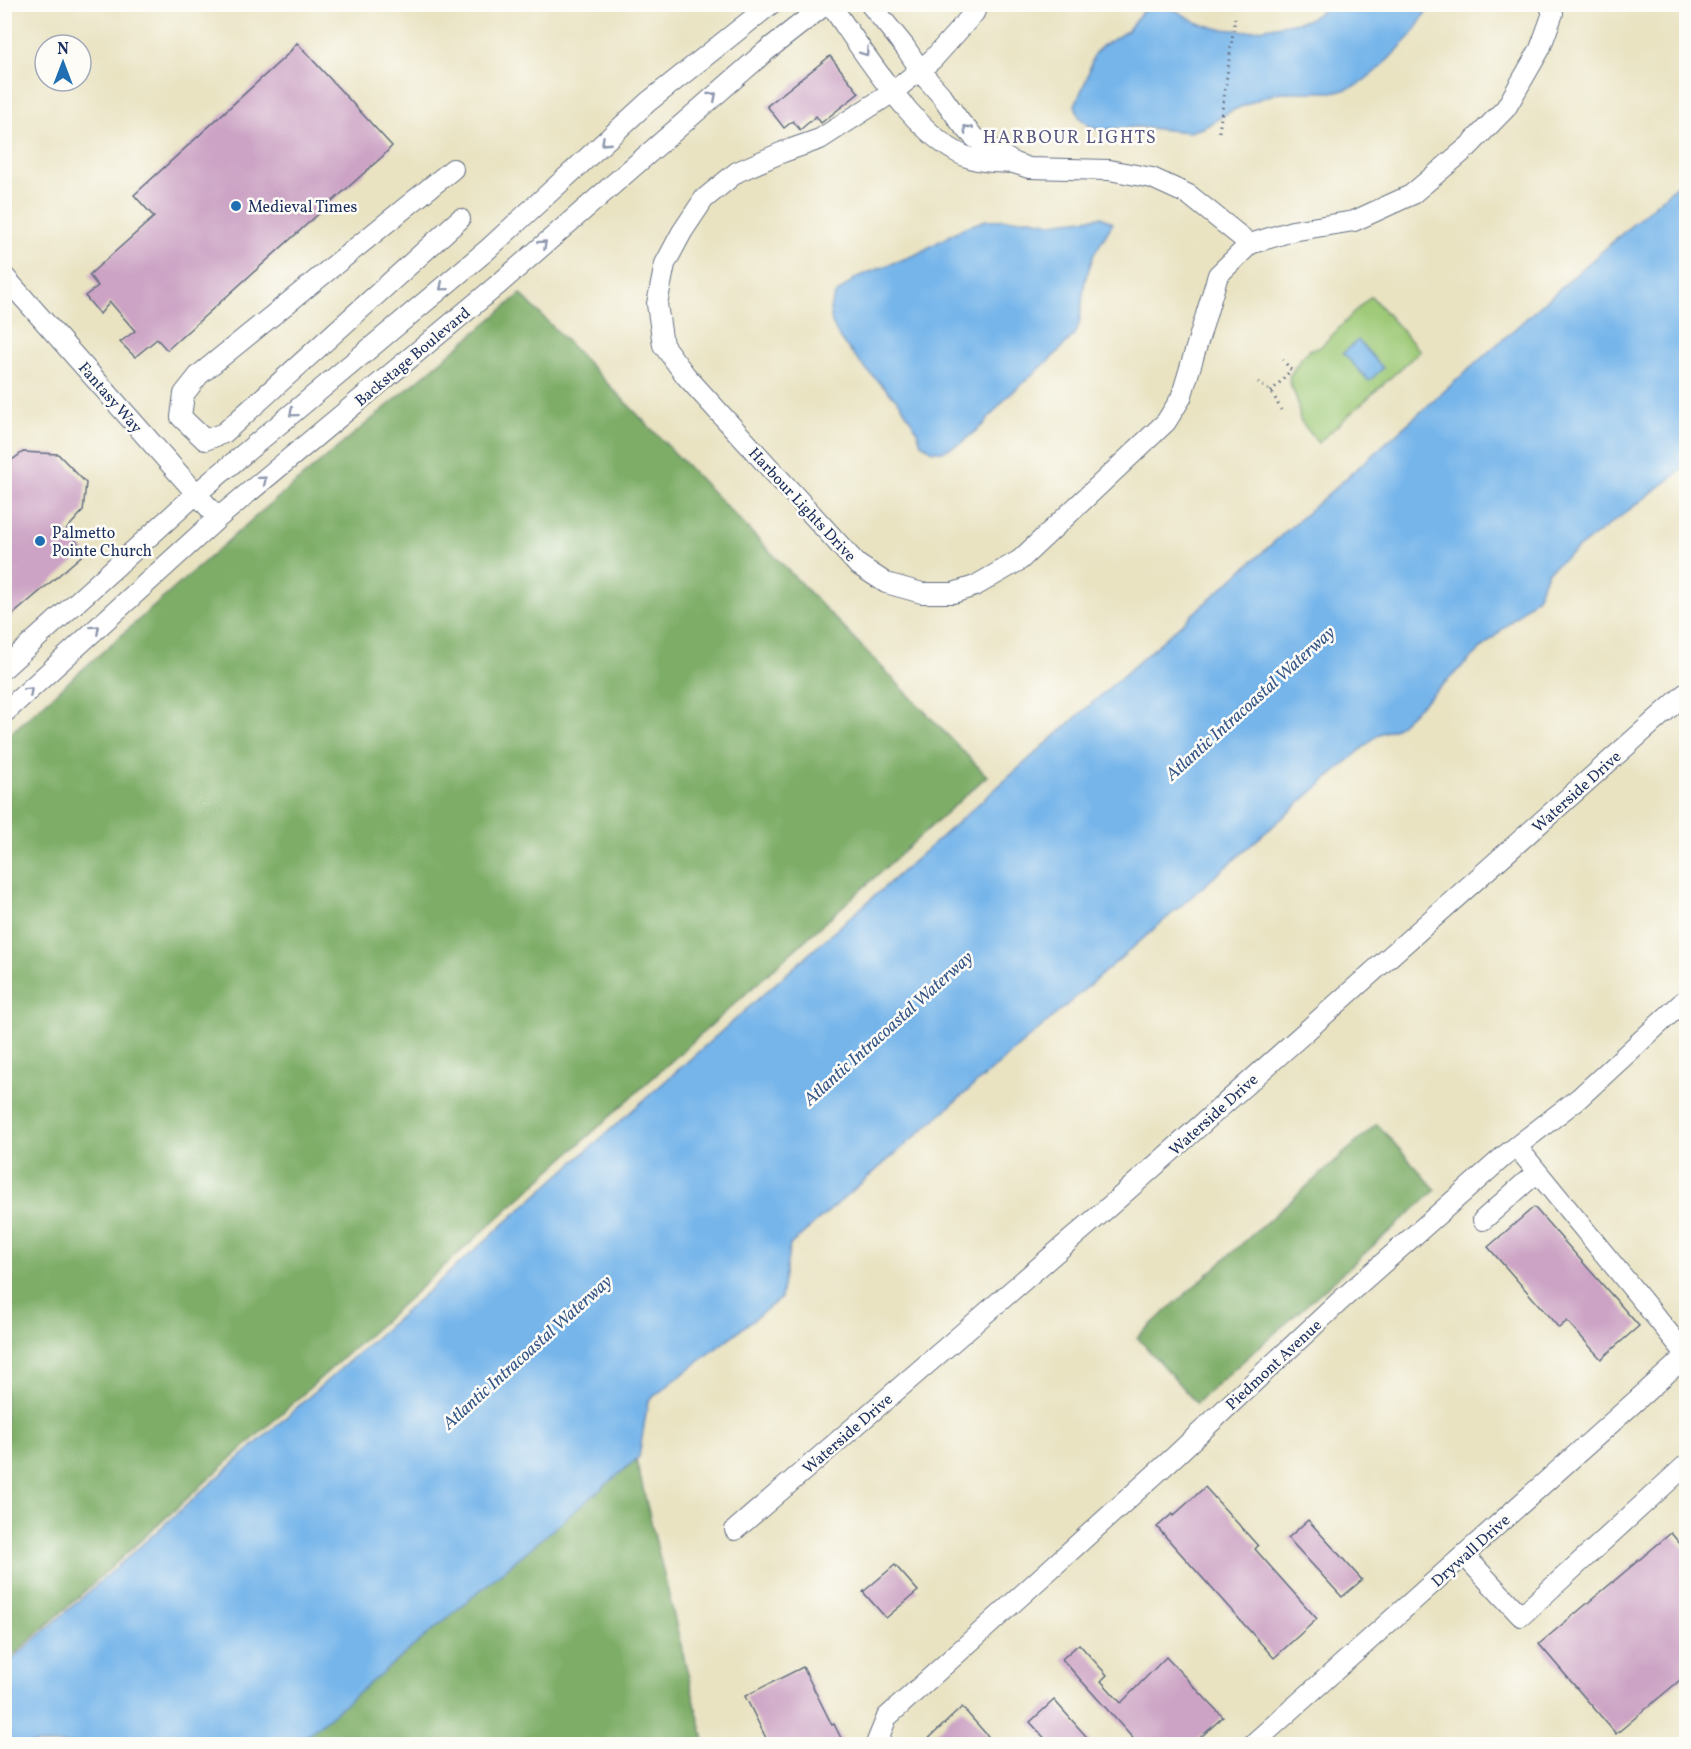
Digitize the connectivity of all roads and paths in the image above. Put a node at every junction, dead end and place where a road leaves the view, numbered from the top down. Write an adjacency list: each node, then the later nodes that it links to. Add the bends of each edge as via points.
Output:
1 (771, 4): 20 (street, Backstage Boulevard, one-way to 20, via 669,84 488,250)
2 (826, 4): 21 (street, Backstage Boulevard, one-way to 2)
3 (831, 4): 9 (street, one-way to 9)
4 (870, 4): 8 (street)
5 (978, 4): 8 (street, Harbour Lights Drive, via 933,59)
6 (1549, 4): 14 (street, Harbour Lights Drive, via 1553,13 1540,50 1506,108 1468,147 1411,195 1354,221 1292,231)
7 (1235, 18): 10 (path)
8 (920, 69): 9 (street, Harbour Lights Drive); 11 (street, one-way to 8, via 974,137)
9 (893, 92): 11 (street, via 906,110 956,152 986,162); 14 (street, Harbour Lights Drive, via 820,139 737,172 704,199 665,264 657,304 663,345 686,376 857,564 886,583 922,593 953,593 975,586 1020,560 1166,422 1181,398 1218,275)
10 (1219, 132)
11 (1014, 163): 14 (street, via 1029,168 1109,170 1152,178 1189,195)
12 (453, 169): 13 (street, via 199,375 184,394 181,417 205,440 224,433)
13 (460, 219)
14 (1250, 244)
15 (4, 276): 20 (street, Fantasy Way)
16 (1283, 360): 18 (path, via 1291,371)
17 (1258, 382): 18 (path)
18 (1271, 392): 19 (path)
19 (1281, 410)
20 (196, 494): 21 (street, Fantasy Way); 22 (street, Backstage Boulevard)
21 (218, 518): 24 (street, Backstage Boulevard, one-way to 21)
22 (4, 668)
23 (1686, 693): 31 (street, Waterside Drive, via 1112,1204)
24 (4, 713)
25 (1686, 999): 26 (street, Piedmont Avenue, via 1579,1098)
26 (1517, 1147): 27 (street); 33 (street, Piedmont Avenue, via 1340,1301 887,1717)
27 (1538, 1172): 28 (street); 29 (street)
28 (1483, 1220)
29 (1686, 1355): 32 (street, Drywall Drive)
30 (1686, 1466): 32 (street, via 1521,1616)
31 (735, 1530)
32 (1464, 1555): 34 (street, Drywall Drive)
33 (876, 1744)
34 (1253, 1744)

